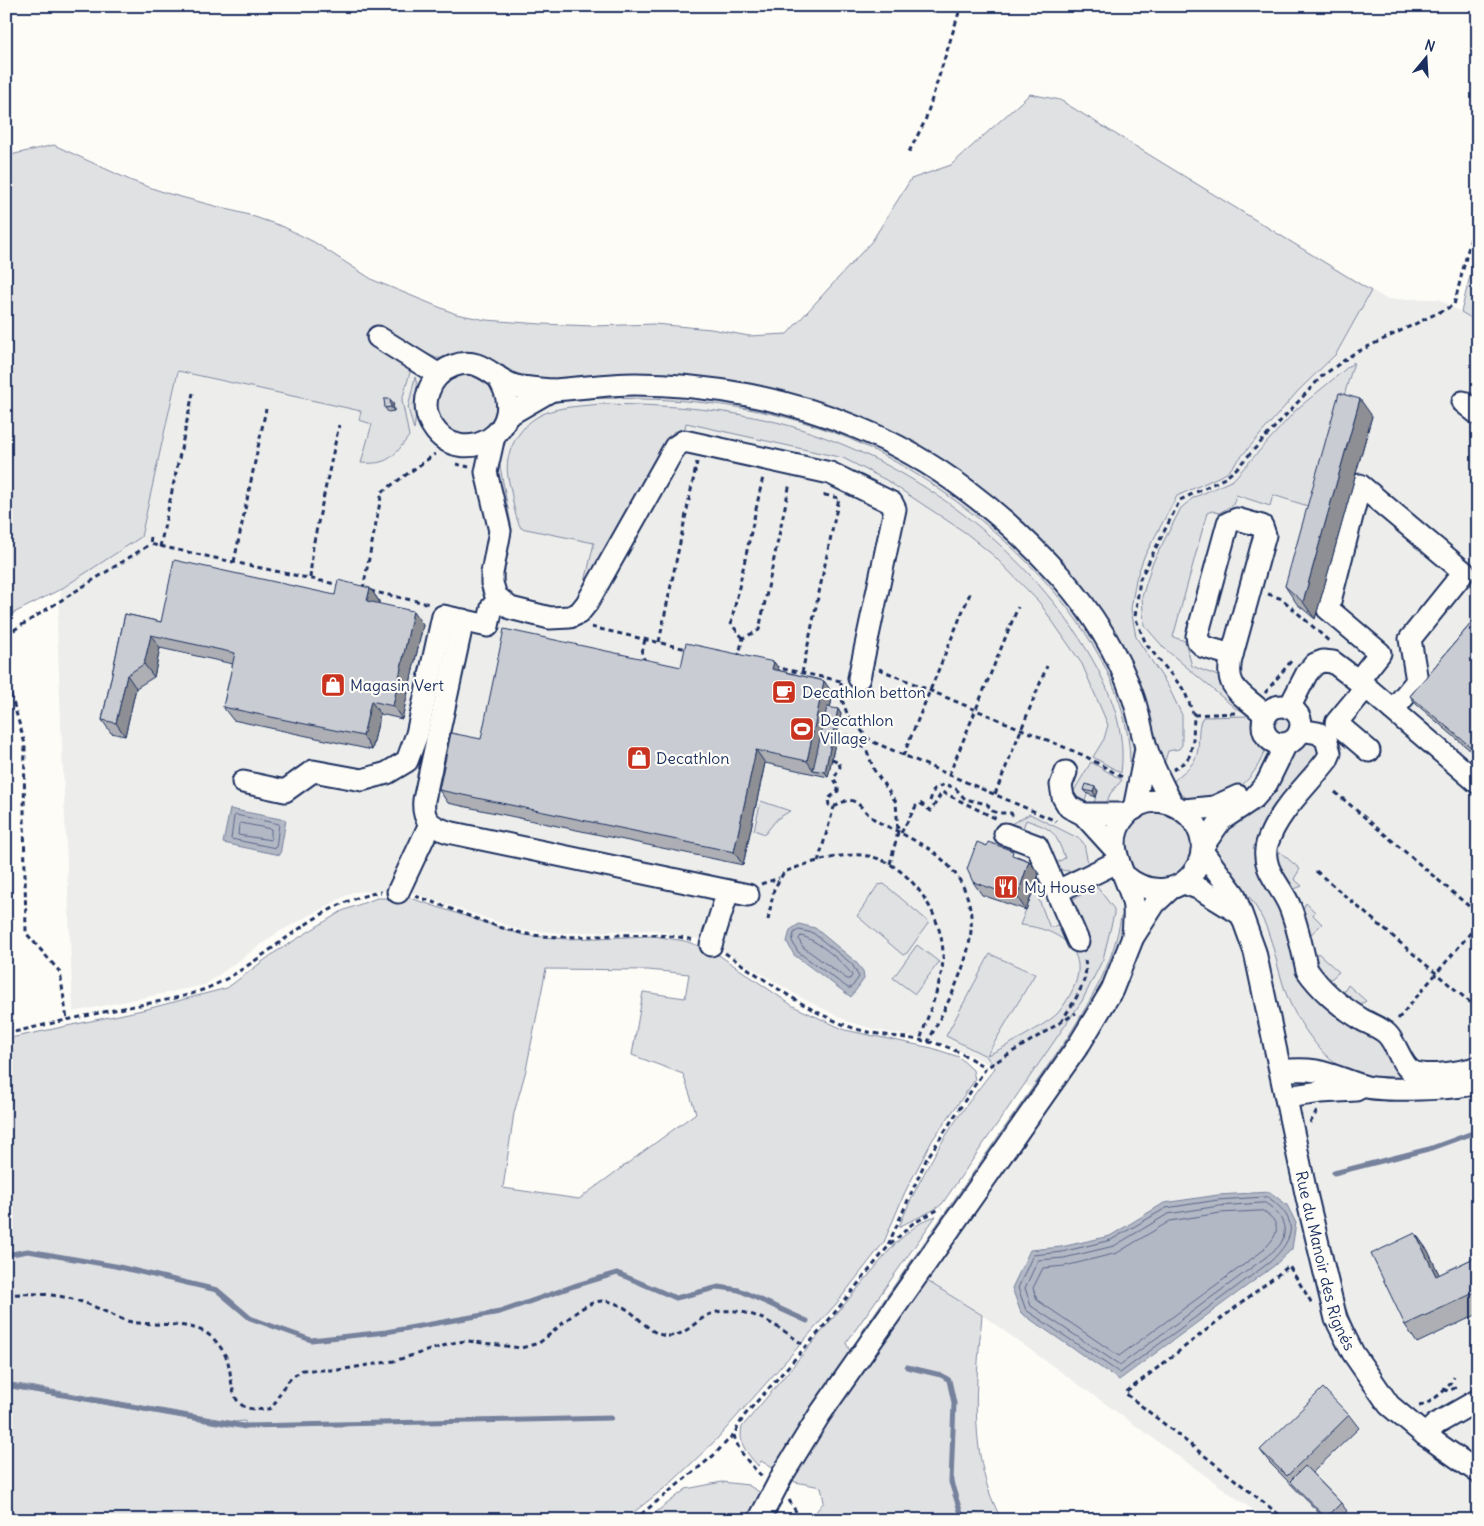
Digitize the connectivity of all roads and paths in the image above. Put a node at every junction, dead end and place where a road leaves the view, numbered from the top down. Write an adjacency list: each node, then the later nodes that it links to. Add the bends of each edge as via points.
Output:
1 (960, 6): 2 (path, via 925,121)
2 (909, 152)
3 (1478, 210): 59 (path, via 1454,305 1353,354 1322,376 1236,469 1225,478 1180,500 1140,579 1135,617 1146,644 1184,690 1194,715 1244,714)
4 (378, 337): 5 (street)
5 (439, 375): 6 (street, via 454,365 472,364 486,368); 13 (street, via 426,397 427,413 433,428 444,439)
6 (496, 376): 7 (street, via 517,387); 10 (street, via 504,387)
7 (552, 390): 10 (street); 65 (street, via 646,384 752,396 841,421 909,453 993,512 1039,554 1077,596 1123,671 1141,722)
8 (193, 393): 22 (path)
9 (266, 409): 23 (path)
10 (507, 416): 12 (street)
11 (339, 425): 24 (path, via 313,546)
12 (494, 436): 13 (street, via 472,446); 18 (street)
13 (458, 445): 18 (street)
14 (701, 445): 16 (street); 31 (street, via 684,441 675,447 579,613 550,618 510,608); 39 (path)
15 (436, 454): 28 (path, via 382,492)
16 (767, 459): 17 (street); 37 (path, via 731,624)
17 (794, 465): 19 (street); 37 (path, via 759,630)
18 (486, 472): 31 (street, via 500,524 492,583)
19 (830, 473): 51 (path, via 825,495 839,498); 53 (street, via 895,506)
20 (151, 537): 21 (path)
21 (150, 544): 22 (path); 36 (path)
22 (160, 547): 23 (path)
23 (234, 562): 24 (path)
24 (310, 578): 25 (path)
25 (346, 586)
26 (354, 588): 28 (path)
27 (1250, 589): 42 (street); 42 (street, via 1265,530 1262,526 1232,520 1228,523 1197,636 1204,647); 50 (path, via 1282,599 1346,656)
28 (363, 590): 30 (path); 32 (path)
29 (971, 591): 55 (path)
30 (363, 597)
31 (501, 602): 34 (street, via 492,607 488,626)
32 (439, 606)
33 (1018, 607): 58 (path)
34 (463, 620): 72 (street, via 443,616 417,734 407,761 387,773 362,780 313,771 285,791); 82 (street, via 424,800 425,818)
35 (583, 627): 38 (path)
36 (6, 635)
37 (742, 638): 45 (path)
38 (645, 639): 39 (path); 47 (path, via 642,653)
39 (658, 642): 40 (path)
40 (688, 649): 41 (path); 43 (path)
41 (694, 650)
42 (1232, 655): 59 (street, via 1229,672 1233,686)
43 (686, 656)
44 (731, 658): 45 (path)
45 (738, 659): 46 (path)
46 (747, 661)
47 (648, 665)
48 (765, 665): 51 (path)
49 (1047, 666): 62 (path)
50 (1341, 667): 54 (street); 57 (street, via 1332,662 1315,664)
51 (802, 673): 53 (path)
52 (6, 677): 103 (path, via 25,744 26,933 60,972)
53 (853, 678): 55 (path, via 877,668); 61 (path, via 843,706)
54 (1361, 687): 56 (street); 56 (street, via 1380,653 1328,609 1360,485 1464,572 1410,639 1417,680); 66 (street, via 1336,723)
55 (929, 690): 58 (path); 67 (path)
56 (1399, 702): 73 (street)
57 (1289, 708): 59 (street, via 1279,706); 64 (street, via 1300,720)
58 (975, 710): 62 (path); 71 (path)
59 (1260, 710): 64 (street, via 1263,728)
60 (840, 720): 61 (path)
61 (853, 724): 67 (path, via 871,741)
62 (1021, 729): 70 (path, via 1085,756 1126,779); 75 (path)
63 (837, 733): 84 (path, via 852,737 867,751 874,770 896,802)
64 (1285, 738): 78 (street, via 1272,747 1260,775 1251,786 1214,808); 85 (street, via 1267,783 1254,798 1221,820); 105 (street, via 1318,733 1326,739 1330,753 1275,827 1267,846 1267,866 1290,906 1313,979 1343,1008)
65 (1146, 749): 78 (street); 79 (street)
66 (1369, 751)
67 (903, 756): 71 (path)
68 (832, 759): 77 (path, via 839,762 840,767 834,778 838,791 828,799 829,805)
69 (1066, 772): 80 (street, via 1061,785 1063,797 1069,807)
70 (1128, 772)
71 (948, 775): 75 (path)
72 (243, 782)
73 (1478, 783)
74 (1335, 792): 94 (path)
75 (995, 794): 81 (path)
76 (930, 801): 83 (path, via 934,789 945,784 966,799 986,804 992,811 1011,813 1014,819)
77 (834, 807): 84 (path, via 846,800 853,801 874,819); 86 (path)
78 (1178, 807): 79 (street, via 1149,803); 85 (street, via 1194,820)
79 (1131, 811): 80 (street); 87 (street, via 1117,829)
80 (1083, 814): 87 (street)
81 (1061, 823)
82 (430, 824): 92 (street); 99 (street, via 448,832 738,893)
83 (1007, 826): 84 (path, via 942,792 932,810 923,804 916,806); 91 (street, via 1037,846)
84 (899, 832): 88 (path); 108 (path, via 932,851 949,867 965,890 970,908 972,935 967,959)
85 (1203, 849): 90 (street, via 1196,869); 93 (street, Rue du Manoir des Rignés, via 1234,894)
86 (818, 862): 88 (path, via 862,855); 95 (path, via 784,872 774,889)
87 (1118, 862): 90 (street, via 1134,884 1145,889 1158,891); 91 (street); 97 (street, via 1134,905)
88 (890, 864): 107 (path, via 924,898 936,919 943,944 942,969)
89 (1316, 871): 100 (path)
90 (1177, 886): 93 (street, via 1200,889); 97 (street, via 1155,903)
91 (1058, 891): 98 (street)
92 (398, 892): 99 (path, via 518,932 541,936 664,934); 103 (path, via 374,894 337,906 309,921 227,979 208,988)
93 (1239, 913): 111 (street, Rue du Manoir des Rignés, via 1255,952)
94 (1478, 914)
95 (768, 920)
96 (1478, 924): 100 (path)
97 (1133, 937): 132 (street, bridge, via 1112,990 1080,1043 820,1414 783,1474)
98 (1078, 941): 104 (path, via 1086,961 1086,971)
99 (711, 945): 107 (path, via 797,1000 846,1025)
100 (1435, 974): 102 (path); 105 (path)
101 (1083, 1009): 104 (path)
102 (1478, 1009)
103 (67, 1020): 106 (path)
104 (1061, 1022): 110 (path)
105 (1386, 1033): 109 (street, via 1414,1072 1430,1074)
106 (6, 1034)
107 (920, 1041): 108 (path)
108 (928, 1042): 110 (path, via 957,1051)
109 (1478, 1067)
110 (986, 1068): 118 (path, via 926,1160)
111 (1281, 1071): 113 (street, via 1324,1070); 115 (street, Rue du Manoir des Rignés)
112 (1478, 1083): 113 (street, via 1450,1088)
113 (1364, 1086): 114 (street, via 1356,1090)
114 (1321, 1092): 115 (street); 116 (path, via 1320,1105)
115 (1286, 1097): 120 (street, Rue du Manoir des Rignés)
116 (1308, 1132)
117 (944, 1206): 118 (path, via 912,1224)
118 (887, 1248): 121 (path)
119 (6, 1295): 121 (path, via 67,1298 127,1321 208,1333 227,1360 234,1397 239,1405 249,1409 274,1407 282,1389 302,1370 338,1370 394,1362 456,1342 521,1348 531,1346 588,1305 609,1300 630,1310 660,1334 680,1333 705,1317 730,1310 753,1316 787,1332)
120 (1336, 1319): 128 (street, Rue du Manoir des Rignés, via 1353,1353 1389,1405); 136 (path, via 1314,1307 1289,1266 1125,1393)
121 (806, 1347): 129 (path, via 744,1416)
122 (1454, 1377): 124 (path)
123 (1457, 1387): 124 (path)
124 (1444, 1390): 126 (path)
125 (1478, 1400): 128 (street)
126 (1424, 1406)
127 (1416, 1407): 128 (path)
128 (1430, 1430): 131 (street, Rue du Manoir des Rignés)
129 (734, 1434): 130 (path, via 736,1443); 133 (path, via 713,1456)
130 (754, 1469)
131 (1478, 1472)
132 (779, 1499): 134 (street); 135 (path)
133 (634, 1520)
134 (759, 1520)
135 (801, 1520)
136 (1286, 1520)

